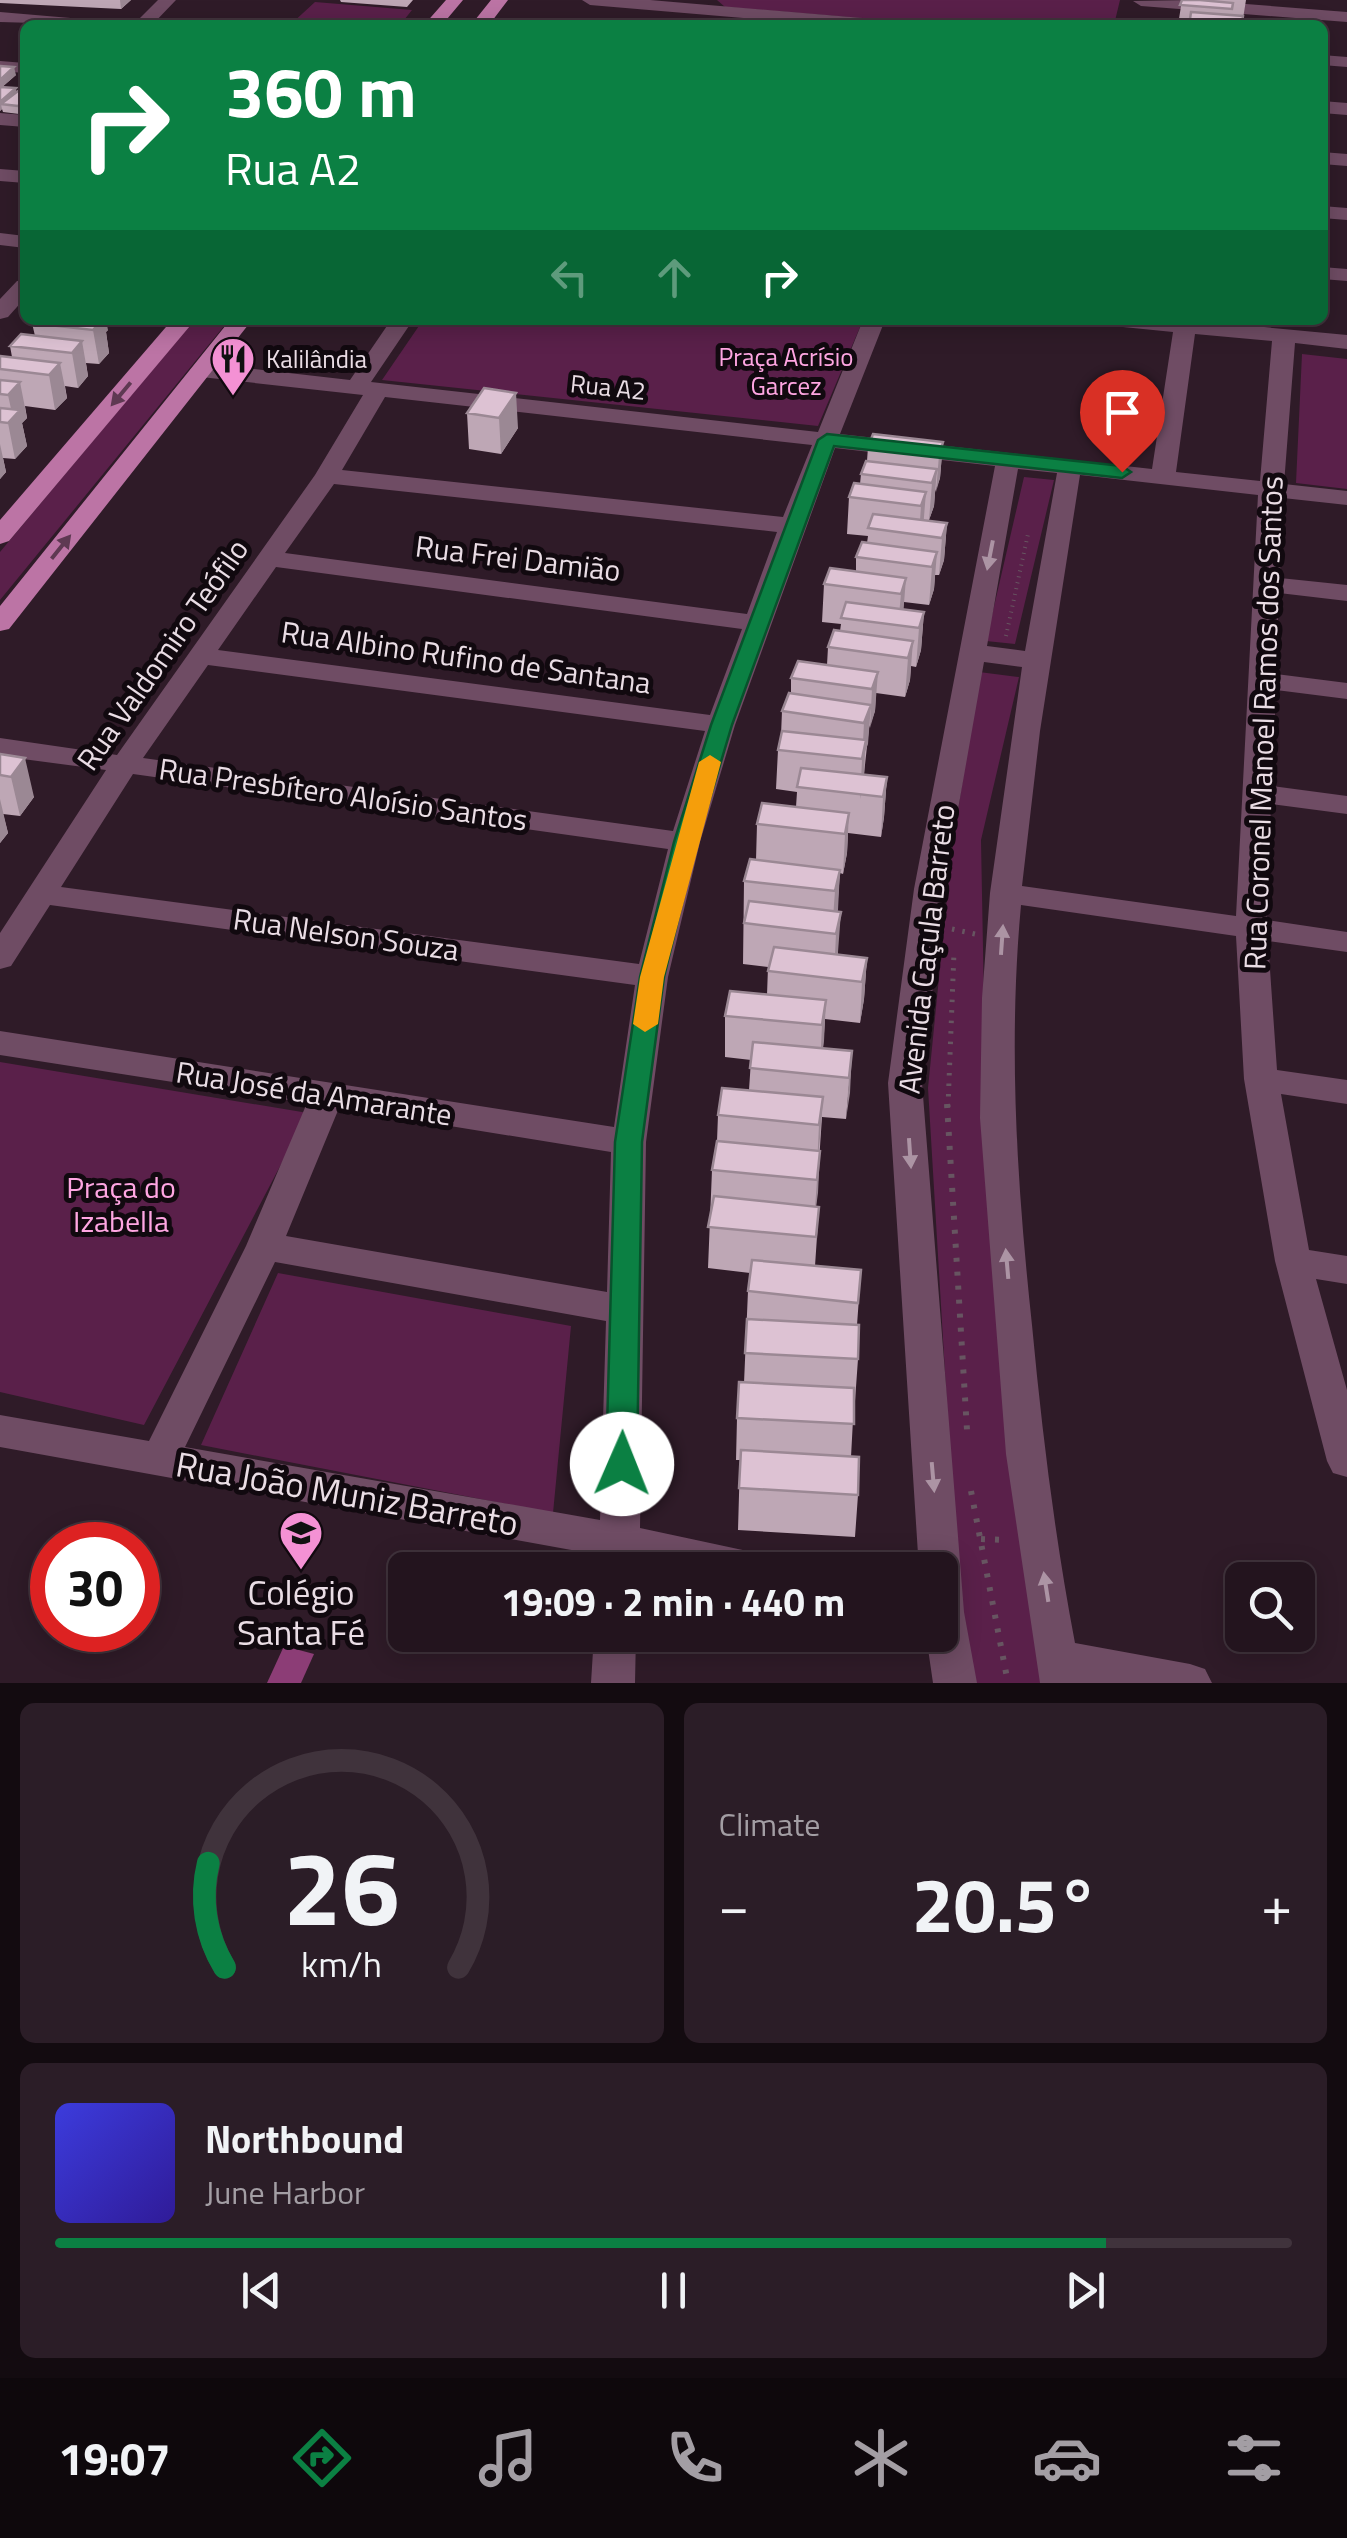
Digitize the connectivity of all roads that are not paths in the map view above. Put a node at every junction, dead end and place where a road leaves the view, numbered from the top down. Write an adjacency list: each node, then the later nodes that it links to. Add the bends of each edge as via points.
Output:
1 (168, 0): 13 (street)
2 (455, 0): 14 (main road)
3 (500, 0): 15 (main road)
4 (590, 0): 7 (street)
5 (1141, 0): 11 (street)
6 (688, 4): 7 (street); 17 (street)
7 (646, 5): 16 (street)
8 (1324, 7): 10 (street); 11 (street)
9 (0, 17): 12 (street)
10 (1347, 17)
11 (1288, 18)
12 (35, 20)
13 (147, 20)
14 (437, 20)
15 (484, 20)
16 (634, 20)
17 (839, 20)
18 (20, 291): 19 (street)
19 (0, 312)
20 (180, 325): 39 (main road, one-way to 39)
21 (238, 325): 29 (main road)
22 (399, 325): 30 (street, Rua Valdomiro Teófilo)
23 (872, 325): 31 (street)
24 (1175, 325): 25 (street)
25 (1185, 326): 26 (street); 35 (street)
26 (1255, 326): 27 (street)
27 (1284, 336): 28 (street); 36 (street, Rua Coronel Manoel Ramos dos Santos)
28 (1347, 342)
29 (202, 370): 30 (street, Rua A2); 43 (main road, one-way to 29)
30 (367, 388): 31 (street, Rua A2); 34 (street, Rua Valdomiro Teófilo)
31 (827, 440): 32 (street, Rua A2); 38 (street)
32 (1008, 459): 33 (street, Rua A2); 45 (street, Avenida Caçula Barreto, one-way to 45)
33 (1070, 466): 35 (street, Rua A2); 47 (street)
34 (327, 476): 38 (street); 40 (street, Rua Valdomiro Teófilo)
35 (1163, 477): 36 (street, Rua A2)
36 (1271, 490): 37 (street, Rua A2); 41 (street, Rua Coronel Manoel Ramos dos Santos)
37 (1347, 498)
38 (792, 526): 44 (street)
39 (0, 536)
40 (270, 559): 44 (street, Rua Frei Damião); 46 (street, Rua Valdomiro Teófilo)
41 (1267, 584): 42 (street); 48 (street, Rua Coronel Manoel Ramos dos Santos)
42 (1347, 594)
43 (0, 623)
44 (756, 623): 50 (street)
45 (972, 652): 47 (street); 76 (street, Avenida Caçula Barreto, one-way to 76, via 924,924 906,1083)
46 (202, 656): 50 (street, Rua Albino Rufino de Santana); 52 (street, Rua Valdomiro Teófilo)
47 (1036, 660): 56 (street)
48 (1262, 680): 49 (street); 53 (street, Rua Coronel Manoel Ramos dos Santos)
49 (1347, 691)
50 (722, 725): 55 (street)
51 (0, 747): 52 (street, Rua Presbítero Aloísio Santos)
52 (124, 765): 55 (street, Rua Presbítero Aloísio Santos); 57 (street, Rua Valdomiro Teófilo)
53 (1257, 793): 54 (street); 58 (street, Rua Coronel Manoel Ramos dos Santos)
54 (1347, 806)
55 (685, 842): 61 (street)
56 (1005, 893): 58 (street); 79 (street, one-way to 56, via 1025,1456 1000,1191 998,1003)
57 (40, 894): 60 (street, Rua Valdomiro Teófilo); 61 (street, Rua Nelson Souza)
58 (1250, 928): 59 (street); 63 (street, Rua Coronel Manoel Ramos dos Santos)
59 (1347, 942)
60 (0, 958)
61 (652, 977): 66 (street)
62 (0, 1043): 65 (street, Rua José da Amarante)
63 (1261, 1079): 64 (street); 68 (street, Rua Coronel Manoel Ramos dos Santos)
64 (1347, 1092)
65 (328, 1097): 66 (street, Rua José da Amarante); 67 (street)
66 (628, 1142): 70 (street)
67 (264, 1246): 70 (street); 72 (street)
68 (1294, 1262): 69 (street); 73 (street, Rua Coronel Manoel Ramos dos Santos)
69 (1347, 1270)
70 (625, 1310): 75 (street)
71 (0, 1431): 72 (street, Rua João Muniz Barreto)
72 (159, 1461): 74 (street, Rua João Muniz Barreto)
73 (1347, 1461)
74 (600, 1552)
75 (619, 1552)
76 (939, 1552)
77 (614, 1652): 80 (street)
78 (949, 1652): 81 (street, Avenida Caçula Barreto)
79 (1059, 1671): 82 (street)
80 (613, 1683)
81 (955, 1683)
82 (1190, 1683)

